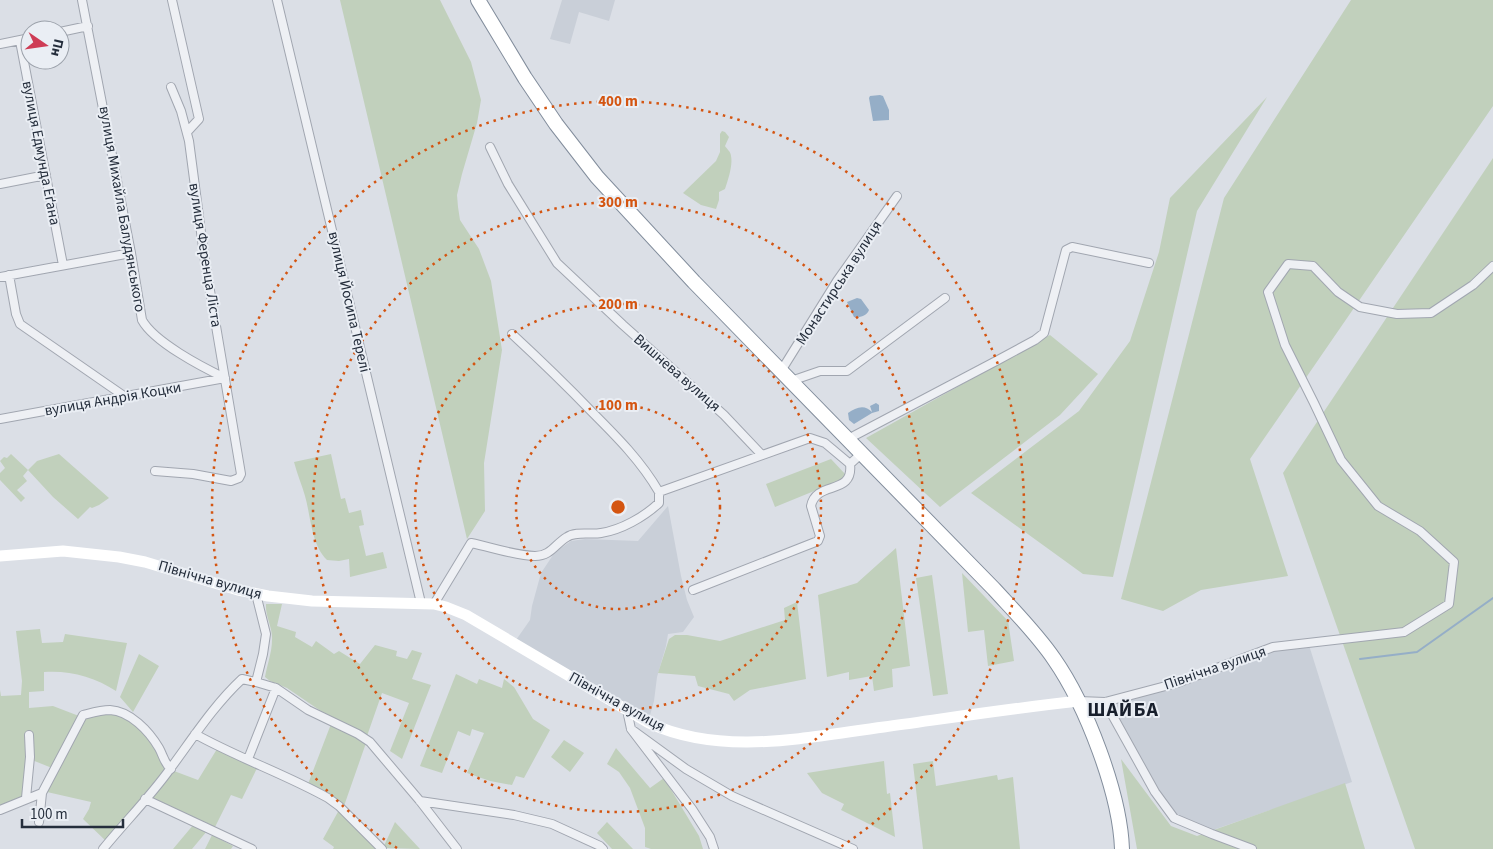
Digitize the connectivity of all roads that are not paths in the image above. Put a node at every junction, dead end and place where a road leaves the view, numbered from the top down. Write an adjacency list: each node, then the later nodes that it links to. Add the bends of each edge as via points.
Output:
1 (82, 0): 5 (street, вулиця Михайла Балудянського)
2 (172, 0): 11 (street, via 199,119)
3 (277, 0): 37 (street, вулиця Йосипа Терелі)
4 (478, 0): 24 (highway, via 525,78 580,157)
5 (88, 26): 6 (street); 16 (street, вулиця Михайла Балудянського)
6 (70, 30)
7 (20, 41): 8 (street)
8 (0, 44)
9 (26, 70): 13 (street, вулиця Едмунда Еґана)
10 (171, 87): 11 (street, вулиця Ференца Ліста)
11 (189, 130): 25 (street, вулиця Ференца Ліста, via 196,204)
12 (490, 146): 30 (street, Вишнева вулиця, via 508,184 557,264 724,414)
13 (46, 175): 14 (street); 18 (street, вулиця Едмунда Еґана)
14 (0, 184)
15 (897, 196): 24 (street, Монастирська вулиця, via 841,276)
16 (131, 253): 18 (street); 25 (street, вулиця Михайла Балудянського, via 142,320 146,327 172,347)
17 (1149, 263): 28 (street, via 1072,247 1066,250 1044,333)
18 (63, 265): 20 (street)
19 (1493, 266): 42 (street, Північна вулиця, via 1473,285 1431,312 1397,314 1360,307 1338,292 1314,266 1288,264 1268,292 1285,344 1341,460 1378,506 1420,531 1454,562 1449,604 1404,632 1273,647 1177,683)
20 (9, 275): 21 (street); 26 (street, via 20,324)
21 (0, 277)
22 (945, 298): 24 (street, via 847,370)
23 (512, 334): 33 (street, via 620,440)
24 (786, 376): 28 (highway)
25 (225, 378): 26 (street, вулиця Андрія Коцки); 32 (street, вулиця Ференца Ліста, via 241,469 239,478 231,481)
26 (124, 396): 27 (street, вулиця Андрія Коцки)
27 (0, 419)
28 (848, 439): 29 (highway)
29 (862, 453): 31 (street); 41 (highway, via 1028,626 1055,660)
30 (761, 454): 31 (street, via 816,438); 33 (street)
31 (850, 464): 35 (street, via 848,479 811,501 820,536 818,541)
32 (156, 471)
33 (659, 492): 38 (street, via 659,504 625,525 603,533 568,536 543,556 471,543)
34 (0, 556): 36 (street, Північна вулиця, via 64,551 119,556)
35 (693, 590)
36 (256, 594): 37 (street, Північна вулиця, via 312,601); 39 (street, via 266,634)
37 (422, 603): 38 (street, Північна вулиця)
38 (434, 604): 43 (street, Північна вулиця, via 466,615)
39 (256, 682): 40 (street); 45 (street, via 242,678)
40 (276, 688): 47 (street); 52 (street, via 308,710 370,742)
41 (1079, 701): 42 (street, Північна вулиця); 43 (street, Північна вулиця, via 748,742 722,742 676,734); 62 (highway, via 1114,797)
42 (1104, 702): 63 (street, via 1155,792 1174,818)
43 (627, 710): 44 (street)
44 (631, 729): 60 (street, via 692,809); 61 (street, via 686,769 732,796)
45 (194, 734): 47 (street); 48 (street)
46 (30, 735): 50 (street)
47 (248, 759): 57 (street, via 328,798)
48 (171, 768): 49 (street, via 136,721 121,712 108,710 82,715); 51 (street)
49 (42, 792): 50 (street); 54 (street)
50 (26, 798): 53 (street)
51 (145, 799): 55 (street); 56 (street)
52 (420, 801): 58 (street); 59 (street, via 552,824)
53 (0, 810)
54 (39, 822)
55 (104, 849)
56 (252, 849)
57 (382, 849)
58 (457, 849)
59 (603, 849)
60 (714, 849)
61 (853, 849)
62 (1122, 849)
63 (1252, 849)

